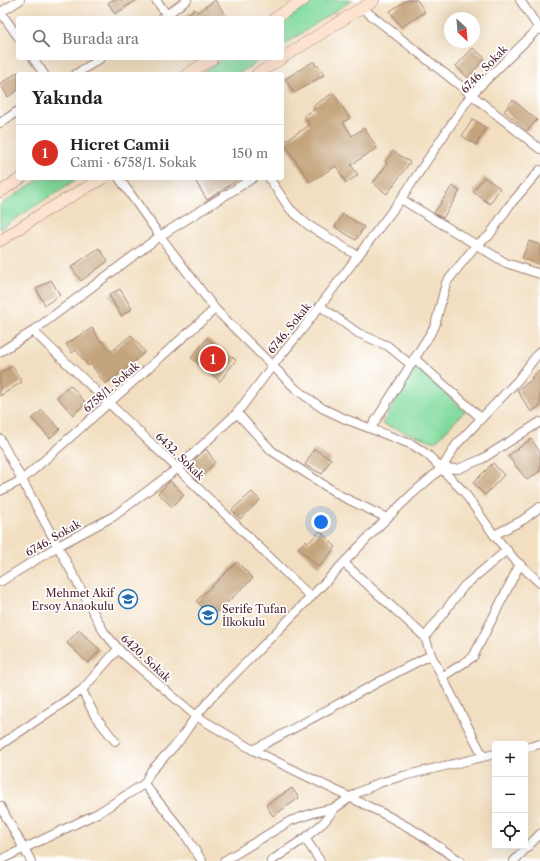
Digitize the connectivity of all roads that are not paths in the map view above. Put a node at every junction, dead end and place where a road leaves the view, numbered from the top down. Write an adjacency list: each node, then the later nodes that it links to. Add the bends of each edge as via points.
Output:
1 (20, 0): 8 (street)
2 (156, 0): 9 (street)
3 (187, 0): 9 (street)
4 (304, 0): 10 (main road)
5 (374, 0): 7 (main road)
6 (520, 0): 11 (street)
7 (362, 8): 13 (main road); 22 (street)
8 (1, 11): 12 (street)
9 (164, 16)
10 (279, 16)
11 (540, 29): 22 (street, 6746. Sokak)
12 (16, 34)
13 (284, 57)
14 (34, 60): 18 (street)
15 (98, 60): 19 (street)
16 (210, 60): 20 (main road)
17 (279, 60): 21 (main road)
18 (43, 72)
19 (79, 72)
20 (190, 72)
21 (260, 72)
22 (471, 96): 25 (street); 33 (street, 6746. Sokak)
23 (16, 112): 24 (street)
24 (0, 123)
25 (540, 149)
26 (540, 170): 36 (street, via 509,206 489,236)
27 (18, 180): 32 (main road)
28 (100, 180): 35 (main road)
29 (120, 180): 34 (street)
30 (250, 180): 34 (street)
31 (269, 180): 37 (street, via 290,209 308,225)
32 (0, 192)
33 (401, 200): 36 (street); 37 (street, 6746. Sokak)
34 (160, 236): 40 (street); 41 (street)
35 (0, 241)
36 (476, 245): 38 (street, via 506,263); 44 (street, via 446,283 435,326)
37 (358, 256): 39 (street, 6746. Sokak)
38 (540, 274)
39 (320, 306): 44 (street, via 358,333 388,346); 45 (street, 6746. Sokak)
40 (215, 309): 45 (street); 46 (street, 6758/1. Sokak)
41 (33, 331): 43 (street); 46 (street, 6432. Sokak)
42 (540, 351): 48 (street, via 518,380)
43 (0, 352)
44 (412, 361): 48 (street); 50 (street)
45 (273, 365): 47 (street, 6746. Sokak); 50 (street, via 297,390 322,408)
46 (109, 403): 52 (street, 6432. Sokak); 54 (street, 6758/1. Sokak)
47 (237, 413): 52 (street, 6746. Sokak); 57 (street, via 272,450 341,496)
48 (481, 418): 53 (street, via 456,445)
49 (540, 422): 53 (street, via 482,459 458,468)
50 (371, 428): 53 (street, via 413,445)
51 (0, 439): 54 (street, 6420. Sokak)
52 (178, 468): 59 (street, 6746. Sokak, via 114,516); 65 (street, 6432. Sokak)
53 (442, 468): 57 (street); 58 (street, via 464,492)
54 (22, 480): 55 (street, 6758/1. Sokak); 59 (street, 6420. Sokak)
55 (0, 491)
56 (540, 507): 58 (street, via 523,520)
57 (387, 518): 61 (street)
58 (494, 535): 60 (street)
59 (58, 546): 63 (street, 6746. Sokak); 67 (street, 6420. Sokak, via 104,632)
60 (507, 550): 62 (street); 66 (street, via 464,586)
61 (344, 563): 65 (street); 66 (street)
62 (520, 564): 64 (street); 69 (street, via 473,657)
63 (0, 582)
64 (540, 583)
65 (311, 597): 71 (street)
66 (425, 637): 68 (street)
67 (118, 648): 70 (street); 71 (street, 6420. Sokak)
68 (431, 655): 69 (street); 76 (street)
69 (442, 677): 78 (street)
70 (82, 690): 72 (street, via 95,716); 74 (street)
71 (196, 716): 76 (street, 6420. Sokak); 79 (street, via 179,741 151,771)
72 (115, 741)
73 (540, 744): 75 (street)
74 (0, 745)
75 (528, 747)
76 (253, 750): 80 (street, 6420. Sokak)
77 (492, 754): 78 (street)
78 (483, 756): 80 (street, via 379,783)
79 (144, 784): 85 (street, via 98,813); 89 (street, via 184,833)
80 (350, 798): 82 (street); 86 (street, 6420. Sokak, via 417,832)
81 (0, 806): 85 (street)
82 (335, 808): 84 (street, via 324,822); 90 (street, via 290,821)
83 (540, 834): 95 (street)
84 (305, 838): 91 (street); 92 (street)
85 (24, 849): 87 (street); 88 (street)
86 (443, 851): 93 (street); 94 (street, 6420. Sokak)
87 (0, 860)
88 (31, 861)
89 (202, 861)
90 (224, 861)
91 (271, 861)
92 (320, 861)
93 (448, 861)
94 (460, 861)
95 (514, 861)

